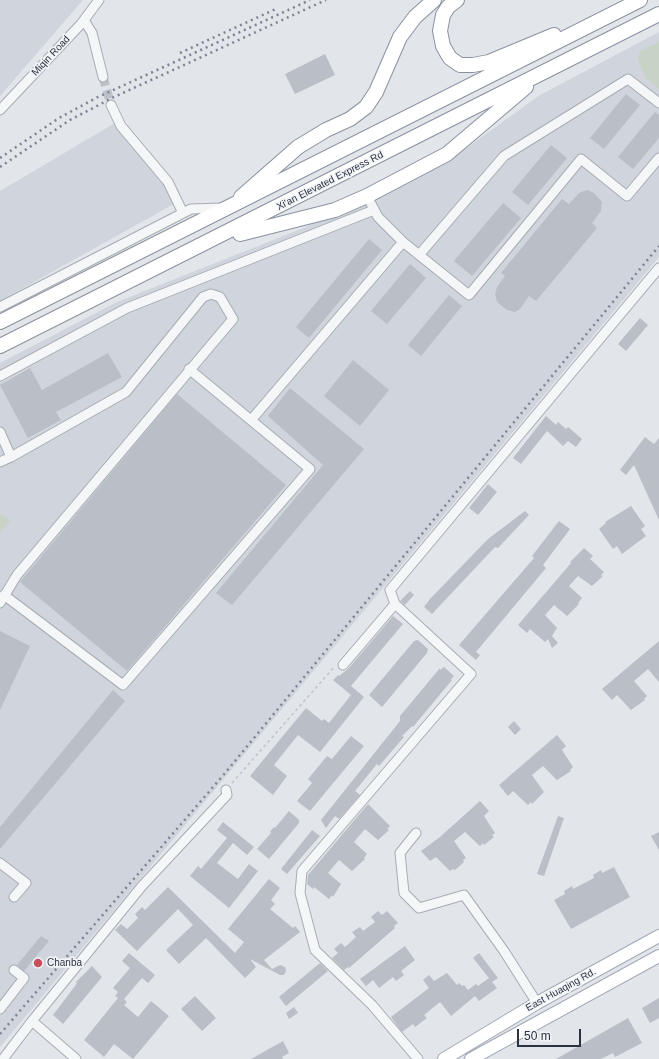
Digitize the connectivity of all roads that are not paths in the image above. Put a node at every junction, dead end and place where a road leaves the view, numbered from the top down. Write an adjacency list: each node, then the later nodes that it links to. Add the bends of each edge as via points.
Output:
1 (99, 0): 6 (street, Miqin Road)
2 (434, 0): 14 (highway, via 415,17 400,37 376,92 366,106 350,118 298,147)
3 (458, 0): 4 (highway, via 448,7 441,20 440,31 443,46 450,58 460,65 489,62)
4 (637, 2): 14 (highway)
5 (659, 14): 7 (highway, Xi'an Elevated Express Rd)
6 (84, 20): 8 (street, via 92,33); 11 (street, Miqin Road)
7 (540, 75): 13 (highway, via 447,154); 18 (highway, Xi'an Elevated Express Rd)
8 (103, 77)
9 (659, 103): 19 (street, via 628,79 504,156)
10 (112, 108): 16 (street, via 121,126 168,182)
11 (0, 110)
12 (659, 158): 19 (street, via 627,196 581,159 469,295)
13 (366, 196): 15 (street); 18 (highway, via 335,210)
14 (229, 208): 16 (street, via 191,209); 22 (highway)
15 (374, 210): 17 (street); 25 (street, via 127,308)
16 (183, 213): 21 (street)
17 (403, 242): 19 (street); 26 (street)
18 (205, 244): 23 (highway, Xi'an Elevated Express Rd)
19 (419, 255)
20 (659, 268): 31 (street, via 390,590)
21 (0, 307)
22 (0, 322)
23 (0, 346)
24 (190, 369): 26 (street); 28 (street, via 233,319 220,297 211,294 203,297 126,392); 30 (street, via 17,575)
25 (0, 376)
26 (252, 420): 30 (street, via 310,469 123,685)
27 (0, 432): 28 (street)
28 (11, 457): 29 (street)
29 (0, 462)
30 (2, 599)
31 (395, 604): 32 (street); 45 (street, via 471,674 302,871 300,893 315,950 372,1005)
32 (343, 665)
33 (226, 790): 42 (street, via 227,795 142,886)
34 (416, 833): 40 (street, via 400,853 404,893 419,908 464,895)
35 (0, 863): 36 (street, via 26,883)
36 (14, 896)
37 (659, 936): 40 (main road, East Huaqing Rd.)
38 (659, 956): 47 (main road, East Huaqing Rd.)
39 (14, 970): 41 (street, via 24,978)
40 (537, 1003): 46 (main road, East Huaqing Rd.)
41 (0, 1009)
42 (32, 1021): 43 (street); 44 (street)
43 (3, 1059)
44 (76, 1059)
45 (418, 1059)
46 (444, 1059)
47 (471, 1059)

